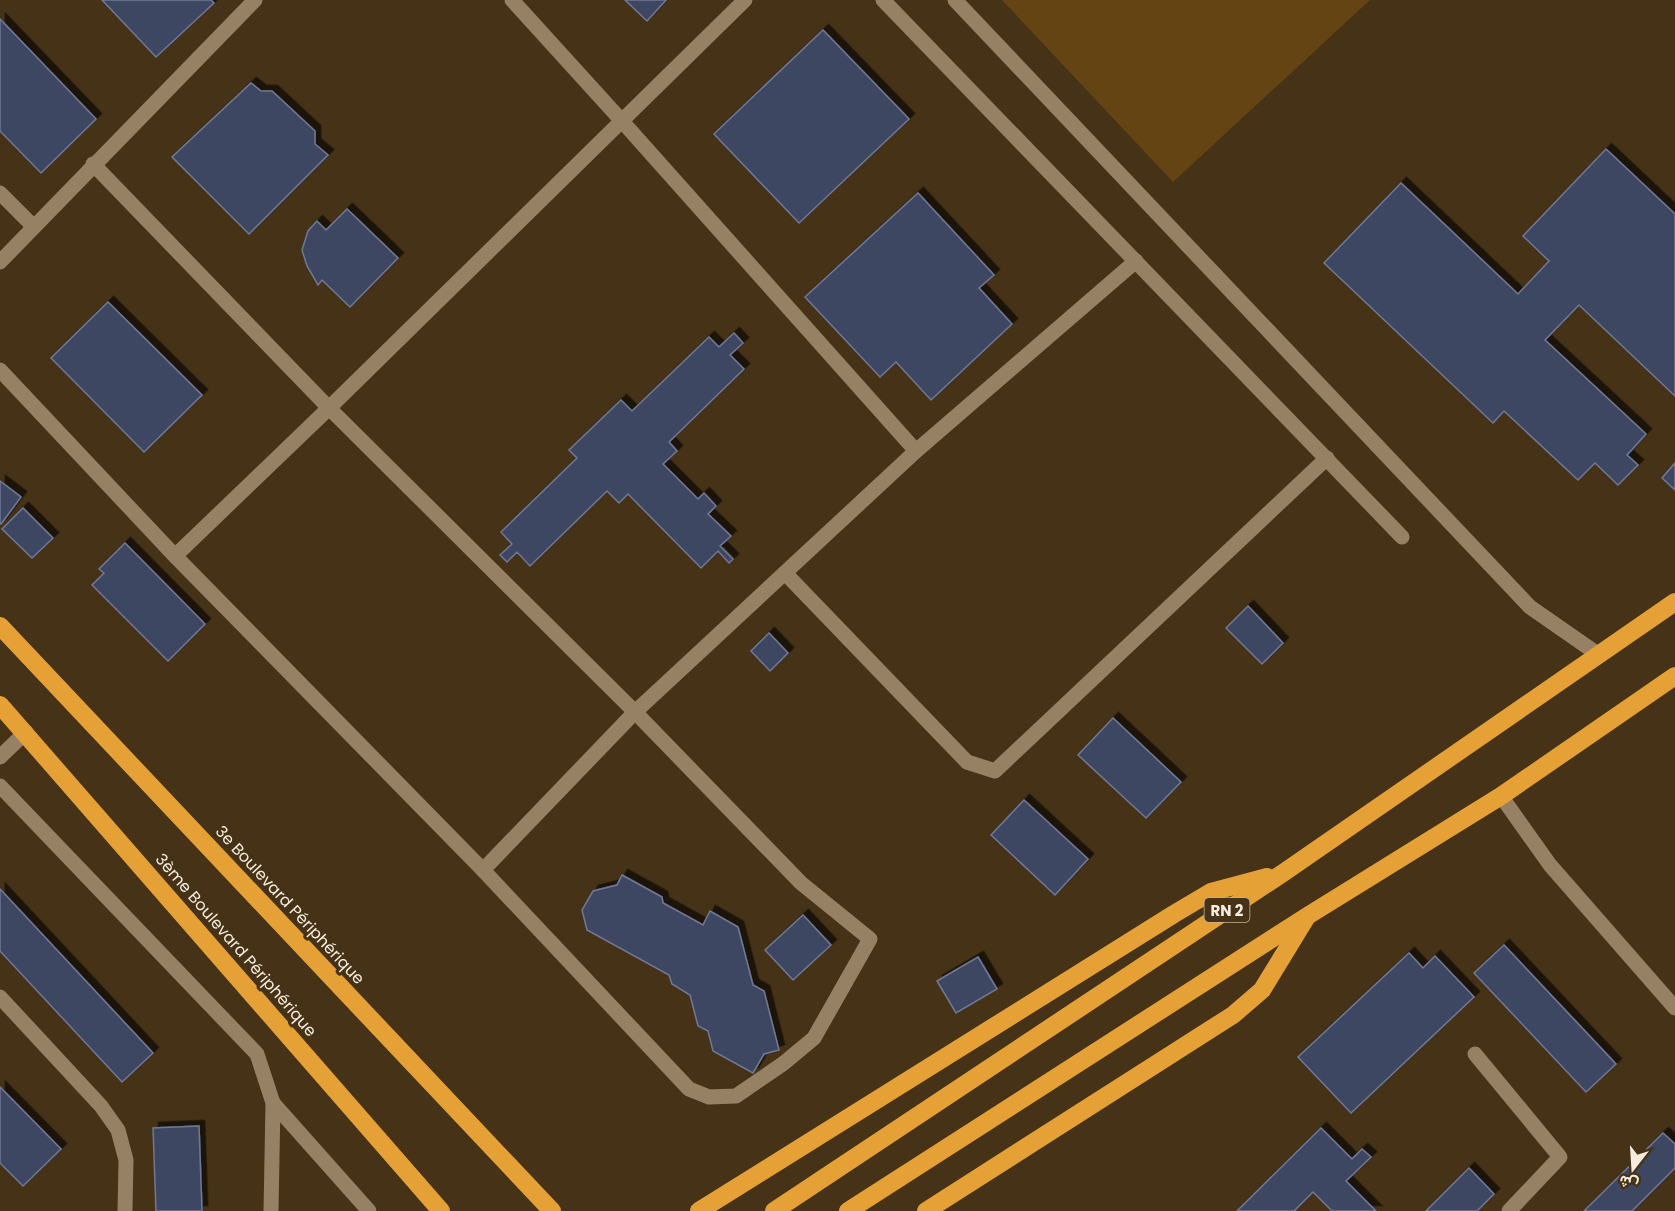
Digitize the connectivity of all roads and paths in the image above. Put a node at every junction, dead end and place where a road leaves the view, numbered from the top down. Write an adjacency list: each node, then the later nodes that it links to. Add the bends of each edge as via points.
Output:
1 (255, 0): 7 (street)
2 (512, 0): 6 (street)
3 (745, 0): 6 (street)
4 (883, 0): 10 (street)
5 (955, 0): 21 (street, via 1530,607)
6 (621, 120): 13 (street); 14 (street)
7 (93, 164): 9 (street); 13 (street)
8 (0, 193): 9 (street)
9 (34, 227): 11 (street)
10 (1136, 261): 14 (street); 15 (street)
11 (0, 262)
12 (0, 370): 17 (street)
13 (329, 408): 17 (street); 24 (street)
14 (916, 451): 18 (street)
15 (1327, 459): 16 (street); 18 (street, via 995,771 967,762)
16 (1402, 537)
17 (175, 556): 29 (street)
18 (785, 573): 24 (street)
19 (1675, 602): 21 (highway, RN 2)
20 (0, 626): 40 (highway, 3e Boulevard Périphérique)
21 (1599, 655): 30 (highway, RN 2)
22 (1675, 676): 28 (highway)
23 (0, 705): 25 (highway, 3ème Boulevard Périphérique)
24 (635, 712): 29 (street); 29 (street, via 801,883 870,939 814,1038 736,1096 709,1097 689,1089)
25 (26, 732): 26 (street); 39 (highway, 3ème Boulevard Périphérique)
26 (0, 757)
27 (0, 786): 35 (street, via 257,1054)
28 (1501, 796): 31 (highway); 33 (street, via 1550,865)
29 (483, 870)
30 (1283, 873): 41 (highway, via 1211,892); 42 (highway, RN 2)
31 (1309, 915): 43 (highway); 44 (highway, via 1262,990 1233,1015)
32 (0, 997): 36 (street, via 101,1106 118,1130 126,1160)
33 (1675, 1008)
34 (1475, 1054): 45 (street, via 1560,1157)
35 (273, 1102): 37 (street); 38 (street)
36 (125, 1211)
37 (271, 1211)
38 (369, 1211)
39 (441, 1211)
40 (552, 1211)
41 (699, 1211)
42 (774, 1211)
43 (848, 1211)
44 (926, 1211)
45 (1509, 1211)

